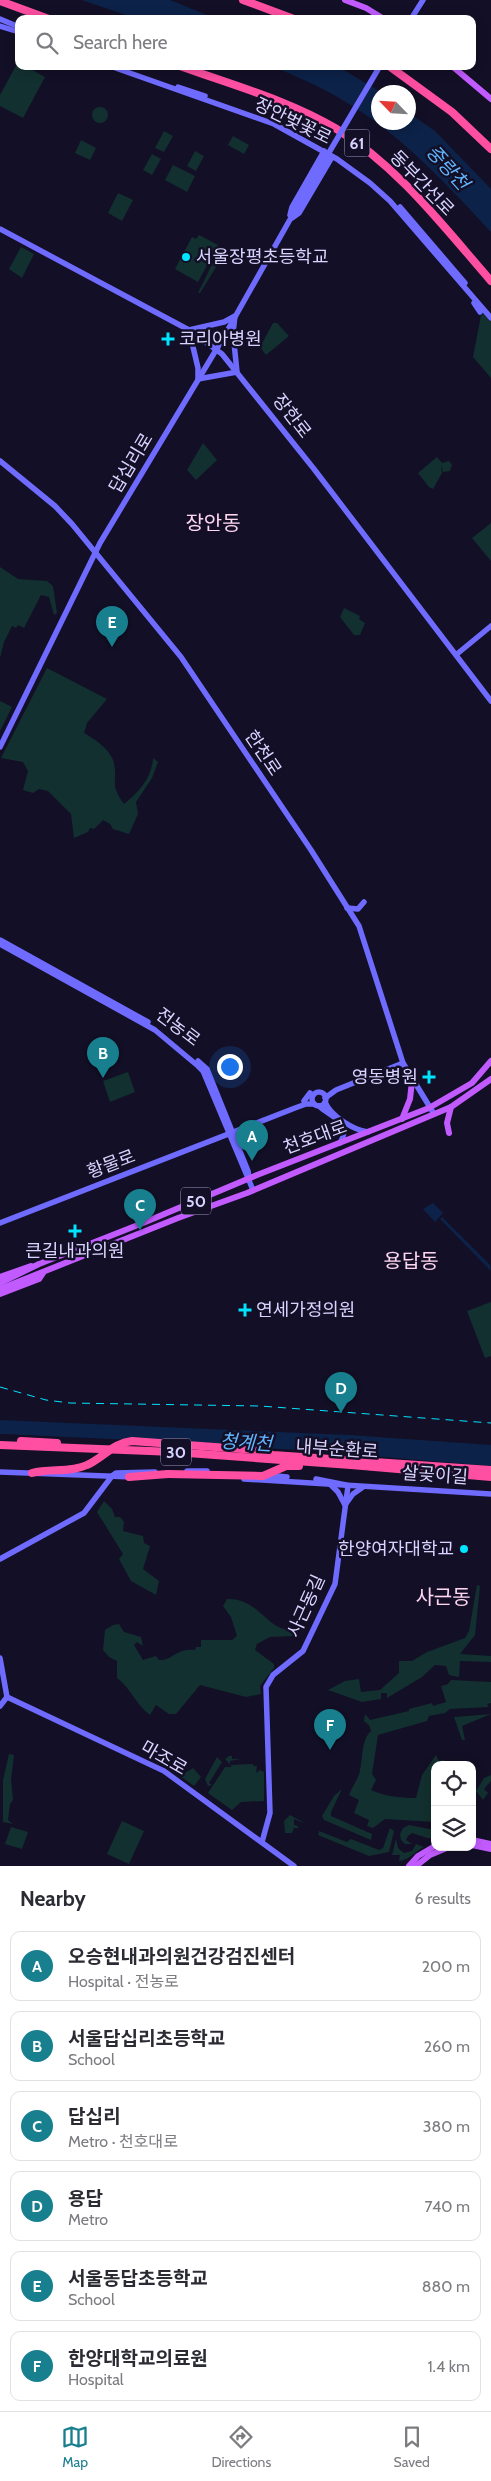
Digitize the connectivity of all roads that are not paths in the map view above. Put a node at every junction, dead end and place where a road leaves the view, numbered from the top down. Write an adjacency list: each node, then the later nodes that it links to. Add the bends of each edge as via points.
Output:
1 (244, 0): 8 (highway)
2 (345, 0): 9 (main road)
3 (423, 0): 10 (main road)
4 (0, 1): 6 (highway)
5 (0, 6): 6 (highway)
6 (27, 10): 7 (highway)
7 (39, 15)
8 (283, 15)
9 (377, 15)
10 (414, 15)
11 (1, 24): 12 (main road); 13 (main road)
12 (15, 26)
13 (15, 30)
14 (121, 70): 22 (main road, 장안벚꽃로, via 274,124)
15 (132, 70): 29 (main road, 장안벚꽃로, via 274,121 334,153 397,203)
16 (191, 70): 27 (highway, 동부간선로 / 61, via 301,111 348,136 403,181)
17 (378, 70): 24 (main road, 답십리로, bridge)
18 (394, 70): 21 (highway, via 452,112)
19 (457, 70): 20 (main road)
20 (491, 99)
21 (491, 149)
22 (324, 151): 23 (main road, 장안벚꽃로); 24 (main road, via 292,209)
23 (332, 156): 24 (main road, via 300,213); 26 (main road, 장안벚꽃로, via 390,201)
24 (290, 219): 30 (main road, 답십리로)
25 (0, 229): 32 (main road, 장한로)
26 (454, 278): 28 (main road); 31 (main road, 장안벚꽃로)
27 (491, 281)
28 (480, 312)
29 (491, 313)
30 (235, 316): 32 (main road, via 228,321); 33 (main road, 답십리로); 34 (main road, via 233,333)
31 (491, 318)
32 (189, 330): 33 (main road, 장한로); 35 (main road)
33 (216, 349): 34 (main road, 장한로); 35 (main road, 답십리로)
34 (237, 372): 35 (main road); 39 (main road, 장한로)
35 (198, 379): 37 (main road, 답십리로)
36 (0, 462): 37 (main road, 한천로, via 55,506)
37 (96, 552): 41 (main road, 답십리로); 43 (main road, 한천로, via 181,657)
38 (491, 626): 39 (main road)
39 (457, 654): 40 (main road, 장한로)
40 (491, 701)
41 (0, 747)
42 (364, 902): 43 (main road, via 358,909)
43 (347, 908): 47 (main road, 한천로, via 359,926)
44 (0, 940): 57 (main road, 전농로, via 157,1027 190,1054 207,1069)
45 (0, 944): 57 (main road, 전농로, via 155,1030 203,1072)
46 (491, 1061): 52 (main road, 천호대로 / 50, via 472,1083)
47 (403, 1063): 49 (main road, 한천로); 50 (main road, 황물로)
48 (491, 1079): 51 (main road, 천호대로 / 50)
49 (412, 1081): 52 (main road, 한천로); 54 (main road, via 410,1099)
50 (319, 1099): 55 (main road); 55 (main road); 57 (main road, 황물로); 57 (main road, 황물로, via 304,1101)
51 (451, 1107): 53 (main road, 천호대로 / 50); 58 (main road, via 447,1123)
52 (429, 1108): 53 (main road, 한천로); 54 (main road, 천호대로 / 50)
53 (434, 1114): 61 (main road, 천호대로 / 50)
54 (402, 1119): 56 (main road, 천호대로 / 50)
55 (341, 1121): 56 (main road, via 356,1130); 59 (main road, via 345,1132)
56 (370, 1132): 59 (main road, 천호대로 / 50)
57 (231, 1133): 60 (main road, 전농로); 62 (main road, 황물로)
58 (449, 1133)
59 (342, 1143): 60 (main road, 천호대로 / 50)
60 (249, 1180): 61 (main road, 전농로); 63 (main road, 천호대로 / 50)
61 (253, 1190): 64 (main road, 천호대로 / 50)
62 (0, 1223)
63 (39, 1264): 65 (main road); 66 (main road, 천호대로 / 50)
64 (45, 1271): 67 (main road, 천호대로); 68 (main road, via 39,1278)
65 (0, 1276)
66 (0, 1283)
67 (0, 1289)
68 (0, 1294)
69 (0, 1440): 71 (highway, 내부순환로 / 30, bridge)
70 (0, 1446): 72 (highway, 내부순환로 / 30, bridge, via 174,1452)
71 (273, 1455): 73 (highway, 내부순환로 / 30); 76 (highway, bridge, via 248,1449 128,1442 111,1448 89,1464 70,1470)
72 (351, 1465): 79 (highway, bridge, via 286,1466 263,1476 168,1474); 80 (highway, 내부순환로 / 30)
73 (491, 1470)
74 (0, 1472): 76 (main road, 살곶이길)
75 (213, 1472): 77 (main road, 살곶이길, via 130,1472); 78 (main road, 살곶이길); 81 (main road)
76 (32, 1473): 77 (main road, 살곶이길)
77 (112, 1476): 79 (main road, 살곶이길); 87 (main road, via 84,1514)
78 (240, 1476): 81 (main road, 살곶이길); 82 (main road, 살곶이길); 83 (main road, 살곶이길, via 312,1478)
79 (129, 1477): 81 (main road, 살곶이길)
80 (491, 1477)
81 (204, 1478)
82 (331, 1485): 83 (main road, 살곶이길); 86 (main road)
83 (348, 1486): 84 (main road, 살곶이길); 86 (main road, 사근동길)
84 (365, 1486): 85 (main road, 살곶이길); 86 (main road)
85 (490, 1494)
86 (345, 1505): 92 (main road, 사근동길, via 333,1589 302,1651 273,1675 266,1687 270,1819)
87 (0, 1559)
88 (0, 1658): 89 (main road)
89 (7, 1698): 90 (main road); 92 (main road, 마조로, via 164,1771)
90 (0, 1706)
91 (476, 1841): 93 (main road)
92 (262, 1842): 98 (main road, 마조로)
93 (491, 1844)
94 (476, 1846): 96 (main road)
95 (431, 1848): 99 (main road)
96 (491, 1849)
97 (440, 1851): 100 (main road)
98 (294, 1866)
99 (409, 1866)
100 (416, 1866)

